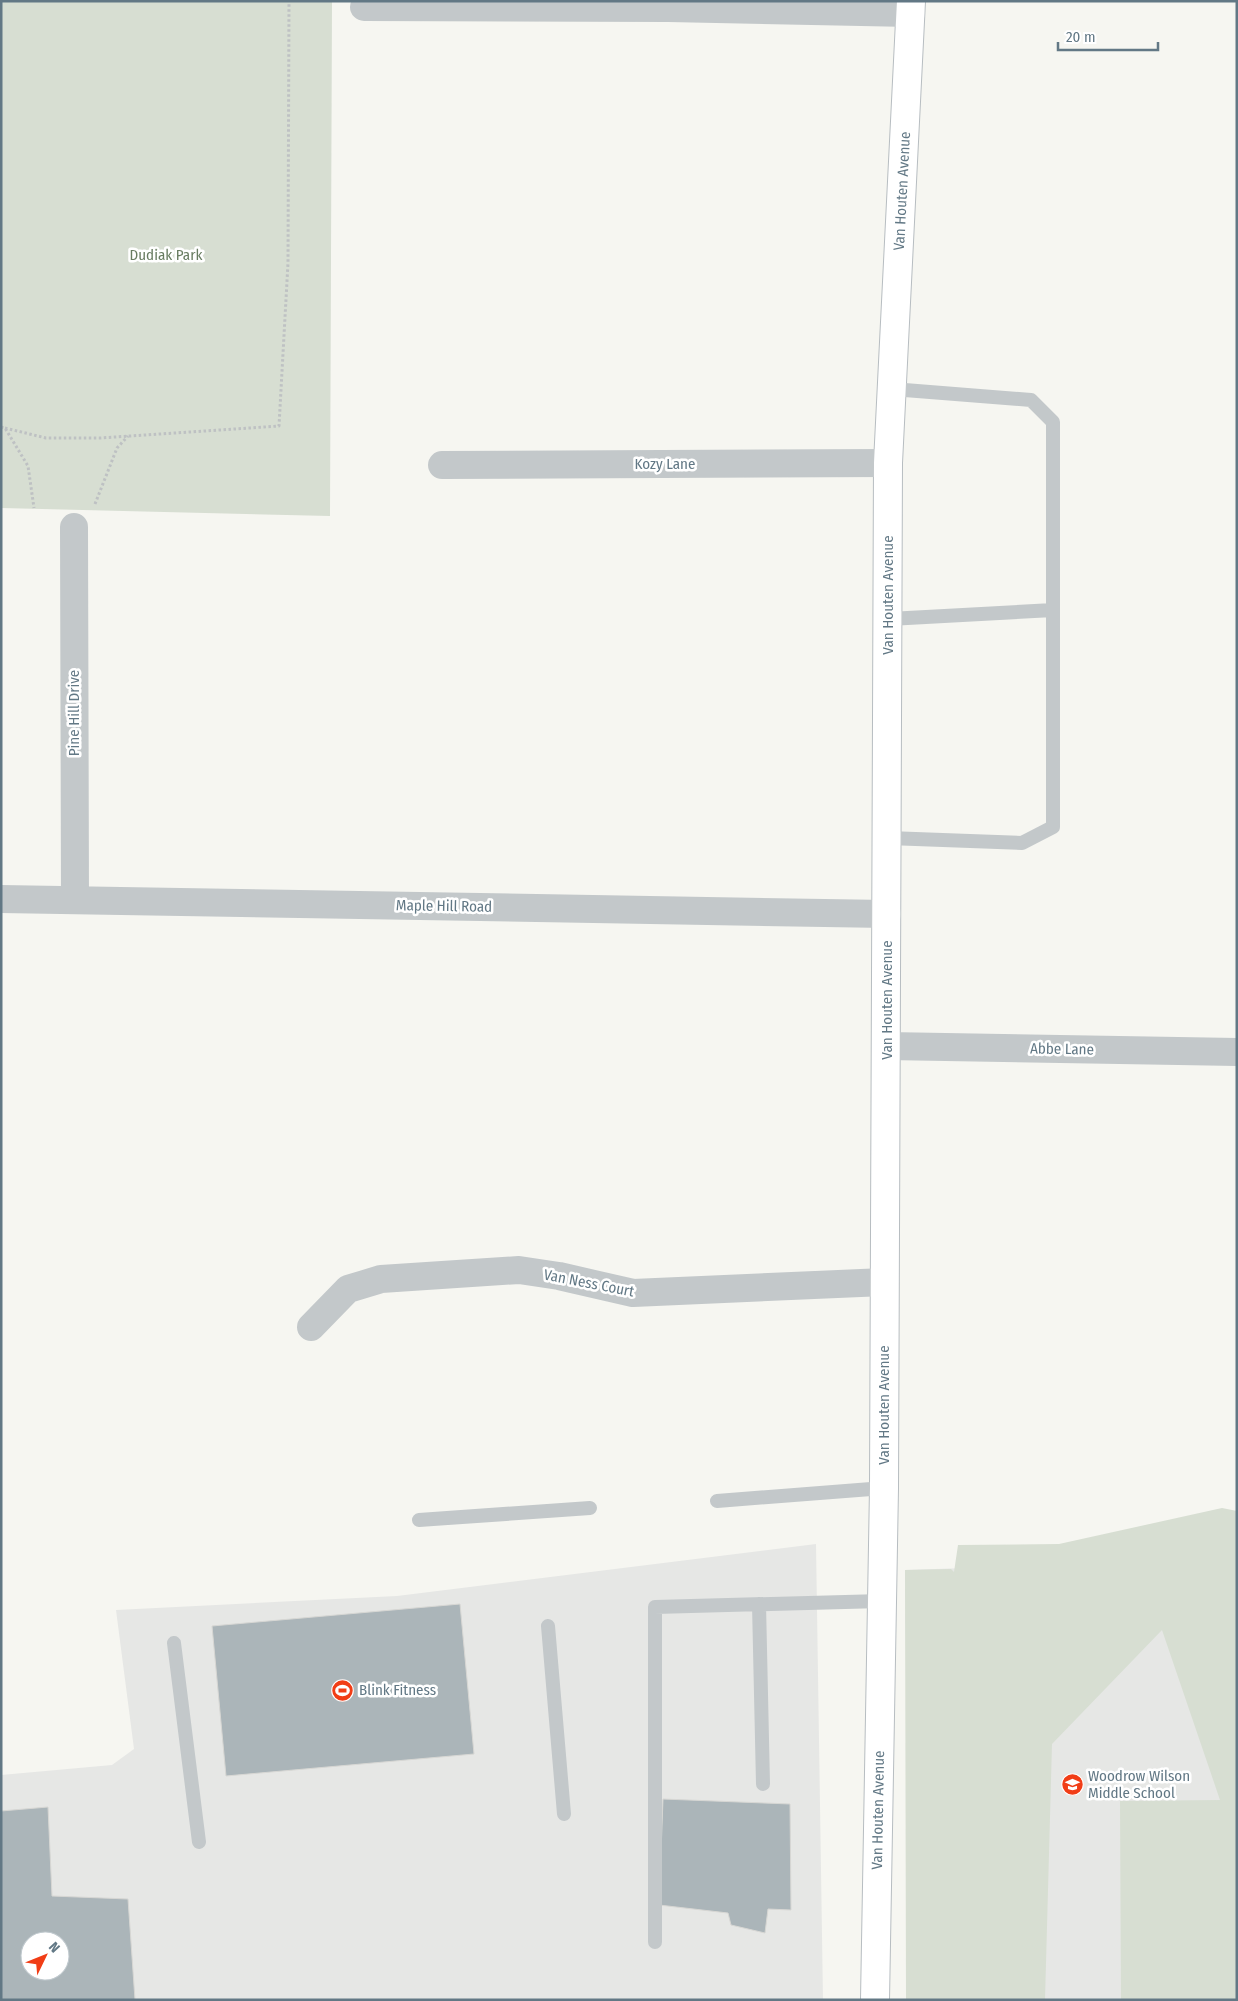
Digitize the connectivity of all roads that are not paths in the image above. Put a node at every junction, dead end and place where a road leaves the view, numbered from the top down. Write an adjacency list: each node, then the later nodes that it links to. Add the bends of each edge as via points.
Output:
1 (668, 5): 2 (street); 3 (street)
2 (911, 7): 4 (main road, Van Houten Avenue)
3 (364, 8)
4 (892, 389): 5 (main road, Van Houten Avenue); 8 (lane, via 1031,400 1052,422)
5 (888, 463): 6 (street, Kozy Lane); 9 (main road, Van Houten Avenue)
6 (442, 465)
7 (74, 527): 11 (street, Pine Hill Drive)
8 (1053, 610): 9 (lane); 10 (lane, via 1053,827 1022,843)
9 (889, 619): 10 (main road, Van Houten Avenue)
10 (888, 838): 13 (main road, Van Houten Avenue)
11 (74, 898): 12 (street, Maple Hill Road); 13 (street, Maple Hill Road)
12 (1, 899)
13 (886, 914): 14 (main road, Van Houten Avenue)
14 (887, 1046): 15 (street, Abbe Lane); 16 (main road, Van Houten Avenue)
15 (1237, 1052)
16 (884, 1282): 17 (street, Van Ness Court, via 633,1293 519,1270 381,1279 348,1289); 18 (main road, Van Houten Avenue)
17 (311, 1327)
18 (884, 1488): 19 (lane); 22 (main road, Van Houten Avenue)
19 (717, 1501)
20 (590, 1508): 21 (lane)
21 (419, 1520)
22 (882, 1601): 23 (lane); 30 (main road, Van Houten Avenue)
23 (759, 1604): 26 (lane); 29 (lane, via 655,1606)
24 (548, 1626): 27 (lane)
25 (174, 1643): 28 (lane)
26 (763, 1784)
27 (564, 1814)
28 (199, 1842)
29 (655, 1942)
30 (875, 2000)

